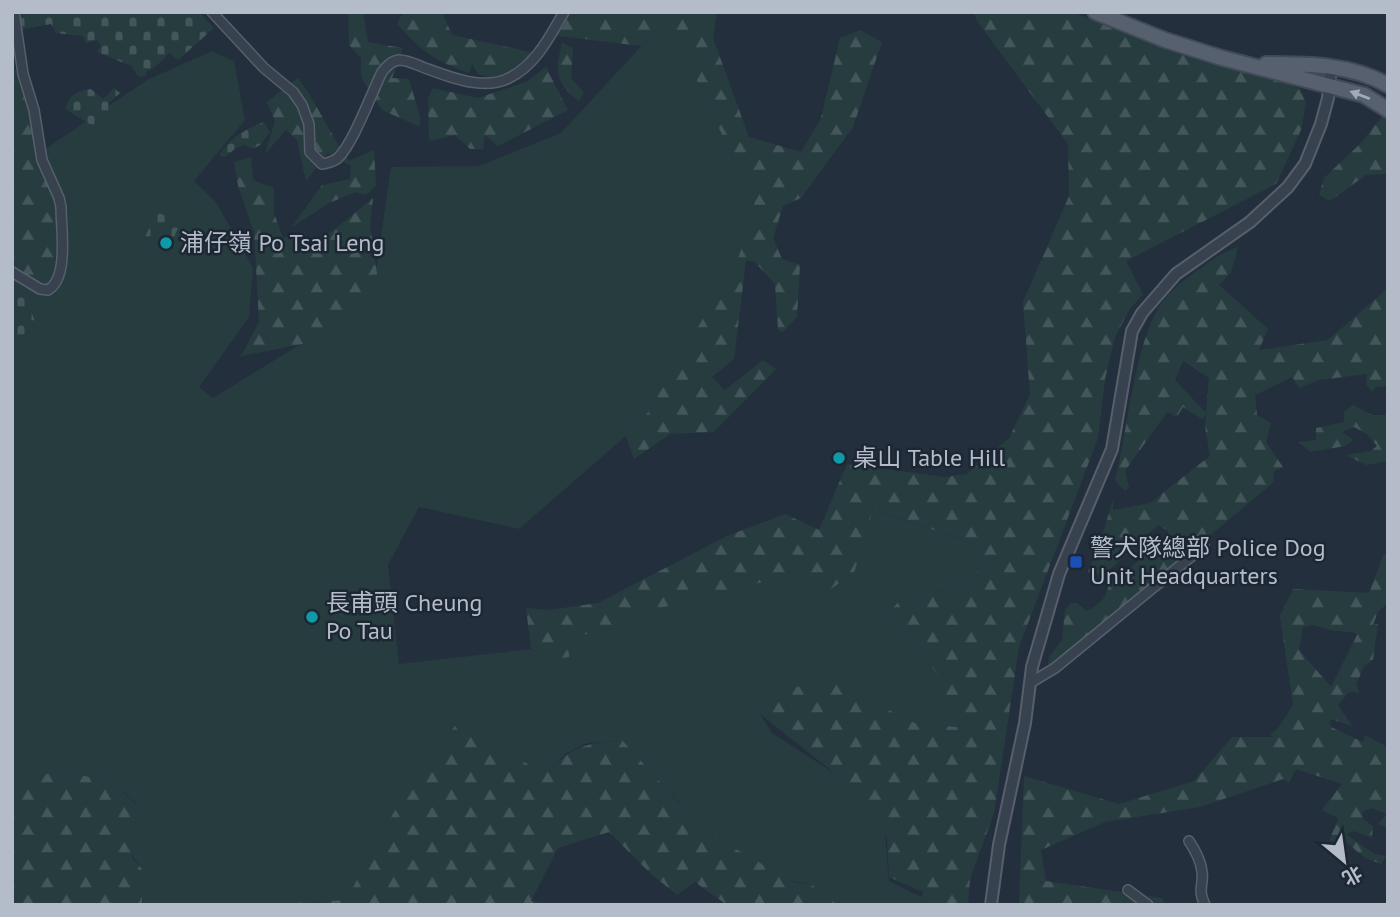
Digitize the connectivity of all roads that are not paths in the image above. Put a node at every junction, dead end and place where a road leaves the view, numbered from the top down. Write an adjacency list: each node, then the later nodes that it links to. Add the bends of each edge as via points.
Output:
1 (14, 12): 10 (street, via 42,160 61,207 61,270 59,280 48,290)
2 (212, 12): 3 (street, via 293,92 307,113 310,152 322,164 339,157 389,63 407,61 463,80 506,80 541,51)
3 (564, 12)
4 (1095, 12): 5 (main road, via 1165,40)
5 (1251, 64): 6 (main road); 7 (main road)
6 (1331, 67): 7 (street); 8 (main road, via 1366,74)
7 (1329, 85): 9 (main road, one-way to 7, via 1364,95); 12 (street, via 1312,150 1288,187 1250,222 1176,274 1132,331 1112,450 1059,574)
8 (1388, 85)
9 (1388, 110)
10 (12, 272)
11 (1204, 546): 12 (street, via 1055,668)
12 (1030, 683): 15 (street)
13 (1189, 841): 17 (street, via 1203,874 1199,886)
14 (1128, 890): 16 (street)
15 (991, 905)
16 (1148, 905)
17 (1205, 905)

